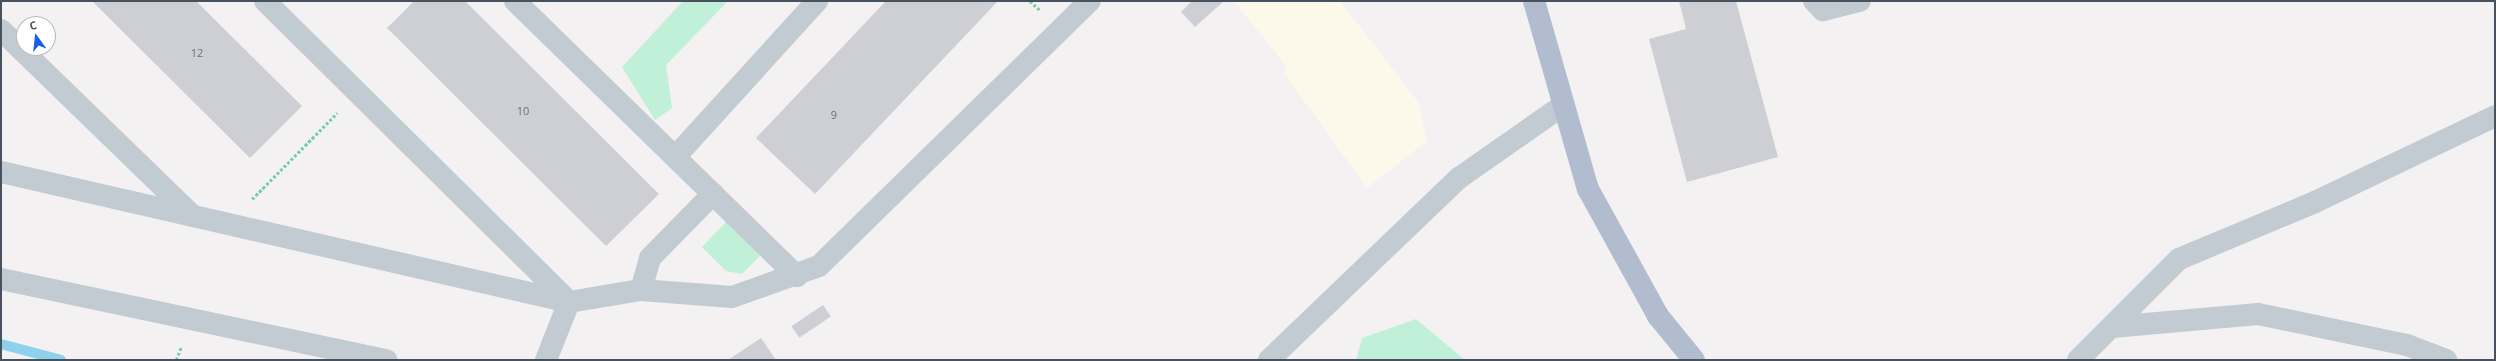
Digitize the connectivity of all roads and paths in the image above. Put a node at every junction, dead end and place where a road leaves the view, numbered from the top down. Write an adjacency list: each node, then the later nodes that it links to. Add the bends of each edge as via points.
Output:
1 (265, 1): 11 (street)
2 (515, 1): 14 (street)
3 (817, 1): 14 (street)
4 (1030, 1): 9 (path)
5 (1090, 1): 19 (street, via 820,266)
6 (1534, 1): 12 (main road)
7 (1814, 1): 8 (street, via 1823,10)
8 (1860, 1)
9 (1043, 13)
10 (1, 30): 17 (street)
11 (357, 92): 18 (path); 22 (street)
12 (1562, 106): 26 (street, via 1459,178); 27 (main road, via 1588,190 1658,316)
13 (2495, 116): 23 (street, via 2315,202 2179,259)
14 (676, 156): 16 (street)
15 (1, 172): 17 (street)
16 (713, 194): 19 (street); 21 (street, via 650,258)
17 (192, 216): 18 (street)
18 (227, 224): 22 (street)
19 (797, 276): 21 (street, via 732,296)
20 (1, 279): 24 (street)
21 (640, 290): 22 (street)
22 (569, 302): 25 (street)
23 (2112, 327): 28 (street); 29 (street, via 2258,314 2407,345)
24 (386, 360)
25 (546, 360)
26 (1269, 360)
27 (1694, 360)
28 (2078, 360)
29 (2446, 360)

